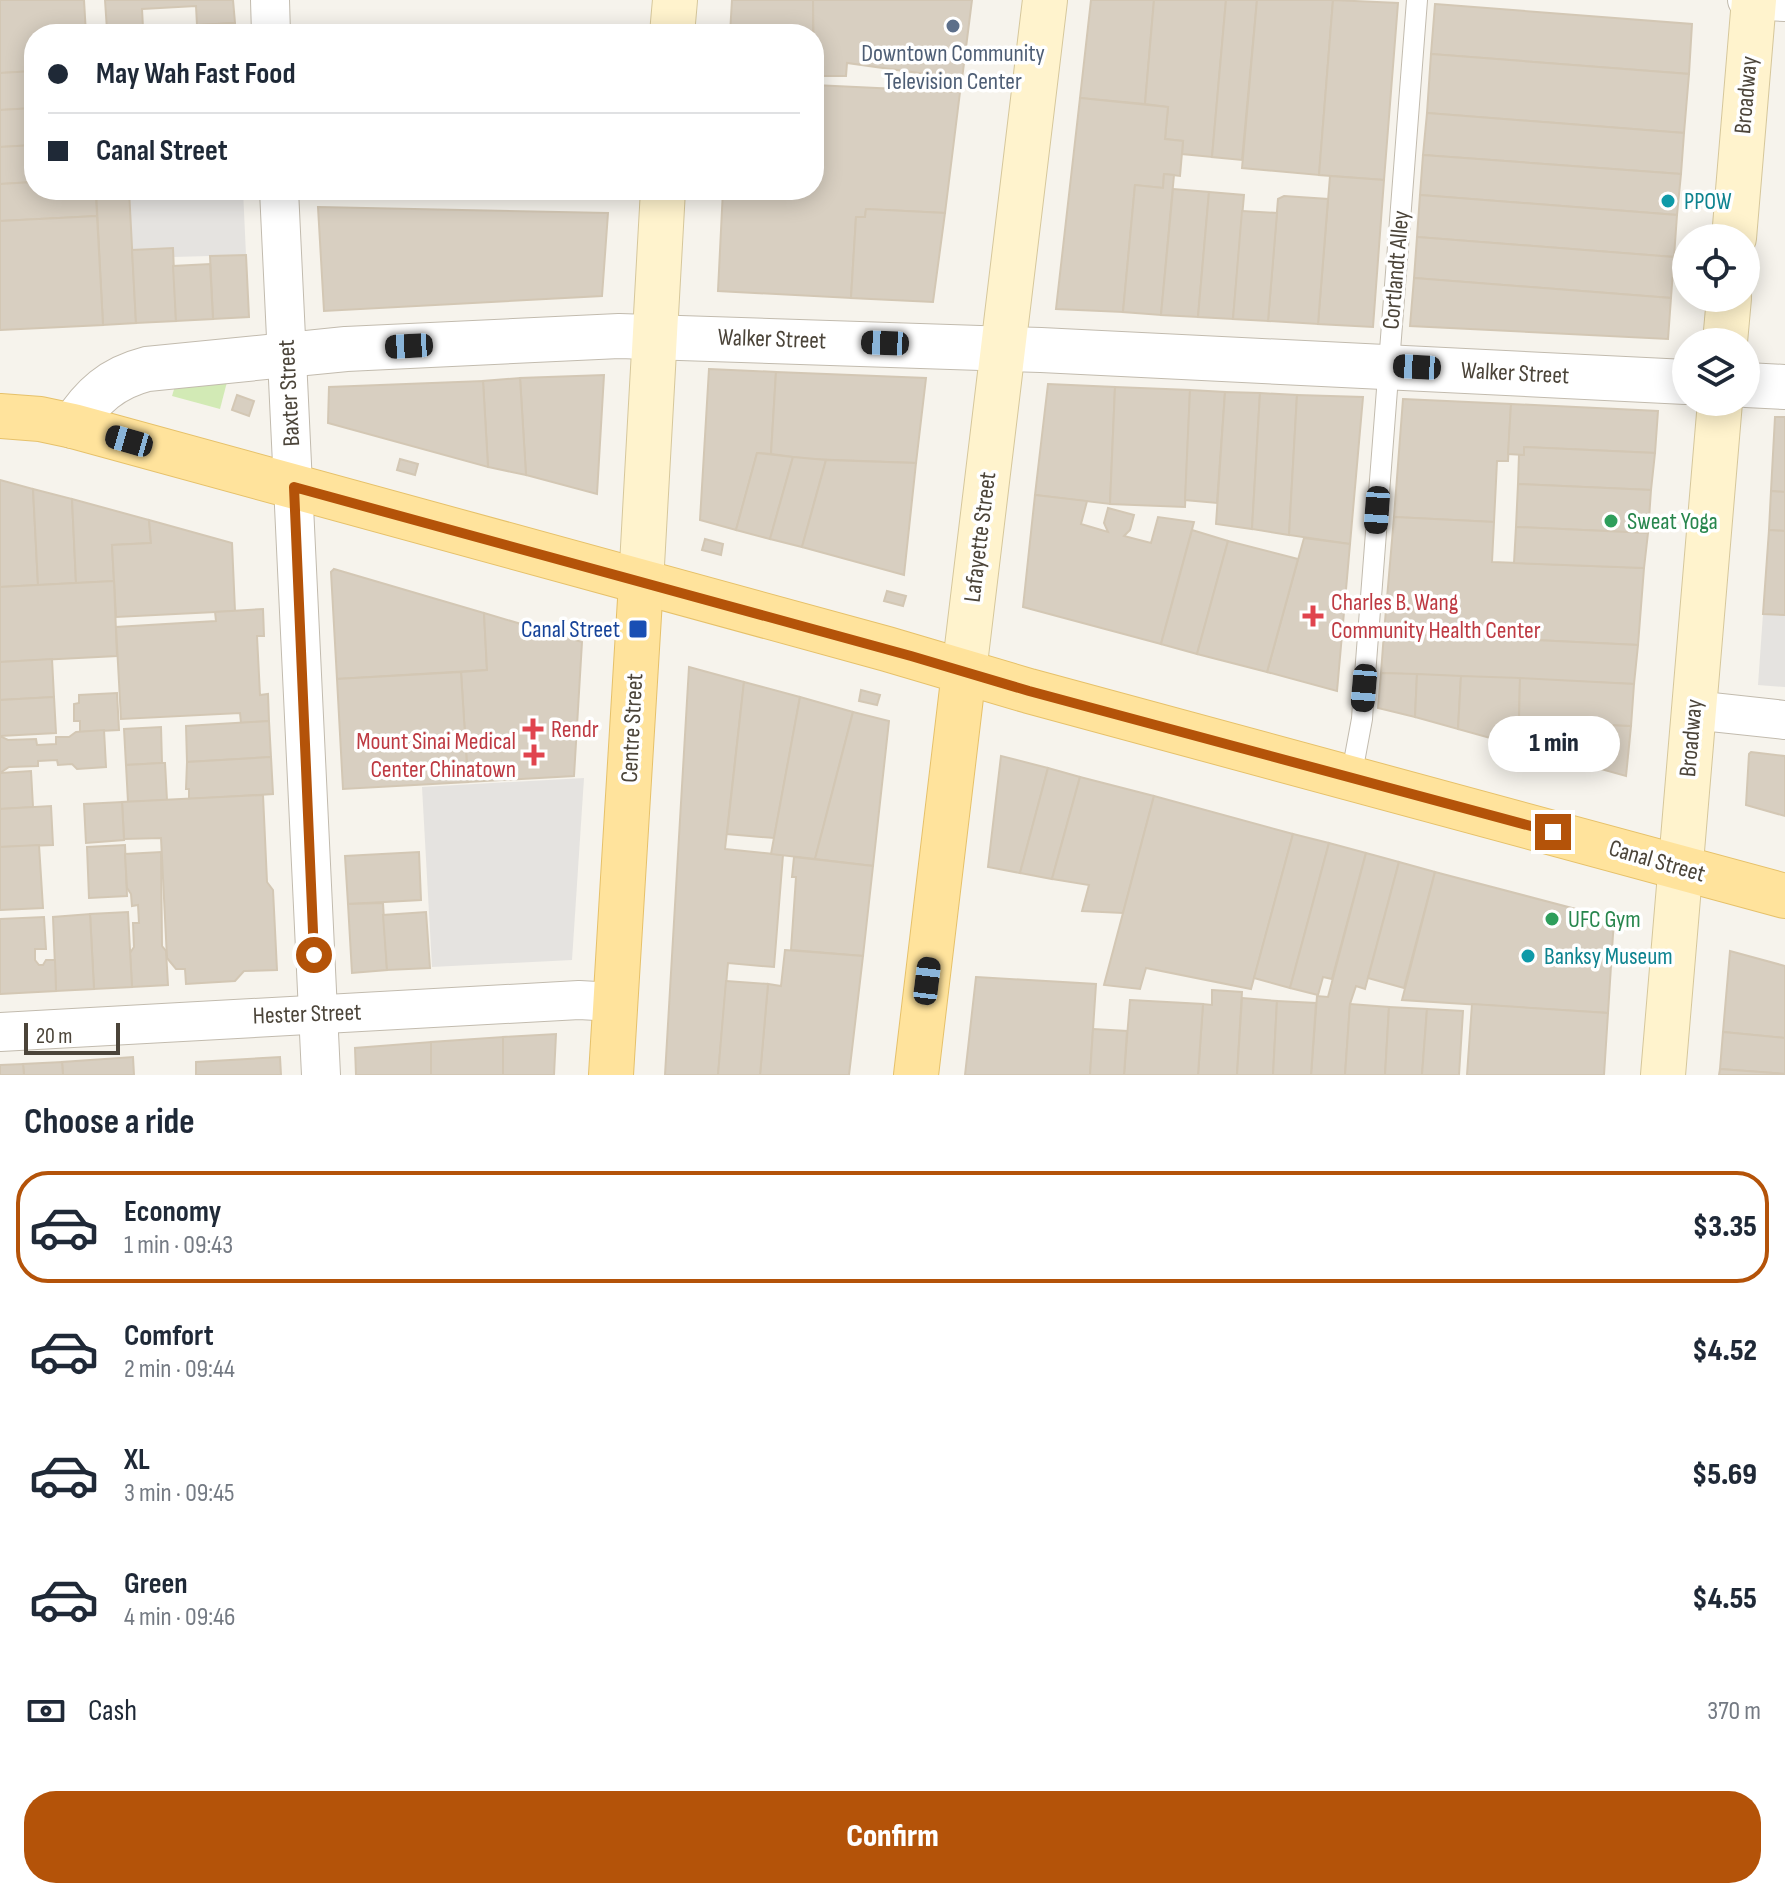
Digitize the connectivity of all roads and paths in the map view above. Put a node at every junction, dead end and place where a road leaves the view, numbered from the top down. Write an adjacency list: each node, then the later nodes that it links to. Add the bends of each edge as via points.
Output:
1 (270, 0): 8 (street)
2 (675, 0): 9 (main road)
3 (1045, 0): 14 (main road, Lafayette Street)
4 (1417, 0): 16 (lane, Cortlandt Alley)
5 (1747, 0): 6 (street)
6 (1754, 0): 7 (street); 12 (main road, Broadway)
7 (1785, 2)
8 (271, 24)
9 (673, 24)
10 (279, 200): 15 (street, Baxter Street)
11 (662, 200): 13 (main road, Centre Street)
12 (1735, 224)
13 (654, 336): 14 (street, Walker Street); 15 (street, Walker Street); 24 (main road, Centre Street)
14 (1002, 348): 16 (street, Walker Street); 25 (main road, Lafayette Street)
15 (287, 354): 22 (street, Walker Street, via 125,375 103,388); 23 (street, Baxter Street)
16 (1388, 366): 17 (street, Walker Street); 28 (lane, Cortlandt Alley, via 1363,703)
17 (1672, 381)
18 (1760, 386): 19 (street)
19 (1785, 387)
20 (0, 416): 22 (main road, Canal Street)
21 (1719, 416): 26 (main road, Broadway)
22 (73, 426): 23 (main road, Canal Street)
23 (294, 487): 24 (main road, Canal Street); 32 (street, Baxter Street)
24 (641, 583): 25 (main road, Canal Street); 31 (main road, Centre Street)
25 (964, 672): 28 (main road, Canal Street); 36 (main road, Lafayette Street)
26 (1693, 710): 27 (street); 29 (main road, Broadway)
27 (1785, 720)
28 (1351, 778): 29 (main road, Canal Street)
29 (1680, 868): 30 (main road, Canal Street); 37 (main road, Broadway)
30 (1785, 896)
31 (615, 1002): 32 (street, Hester Street); 35 (main road, Centre Street)
32 (318, 1014): 33 (street, Hester Street); 34 (street, Baxter Street)
33 (0, 1032)
34 (321, 1075)
35 (611, 1075)
36 (916, 1075)
37 (1663, 1075)

